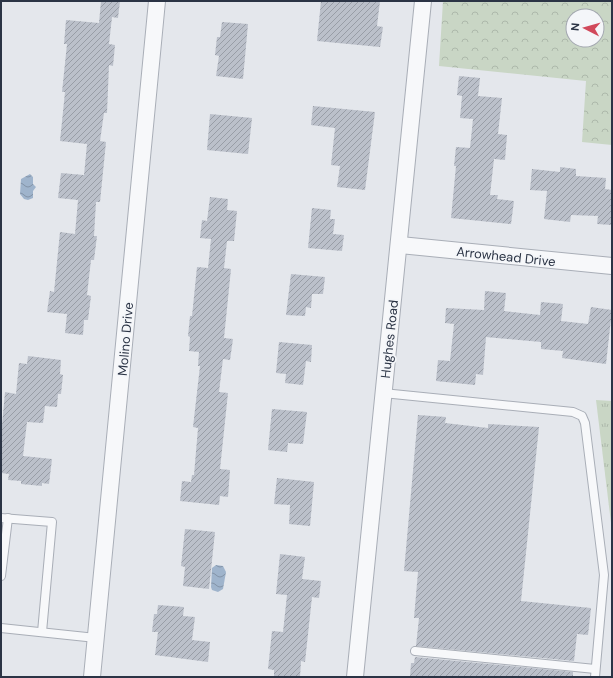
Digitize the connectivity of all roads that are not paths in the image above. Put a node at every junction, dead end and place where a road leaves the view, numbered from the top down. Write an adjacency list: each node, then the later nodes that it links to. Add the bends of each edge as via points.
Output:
1 (157, 1): 10 (street, Molino Drive)
2 (423, 1): 3 (street, Hughes Road)
3 (400, 245): 4 (street, Arrowhead Drive); 5 (street, Hughes Road)
4 (612, 266)
5 (383, 393): 12 (lane, via 573,412 582,416 585,423 604,575); 14 (street, Hughes Road)
6 (4, 518): 7 (lane); 9 (lane, via 52,522)
7 (1, 576)
8 (1, 628): 9 (lane)
9 (42, 632): 10 (lane)
10 (96, 638): 13 (street, Molino Drive)
11 (415, 651): 12 (lane)
12 (595, 673)
13 (92, 677)
14 (355, 677)

